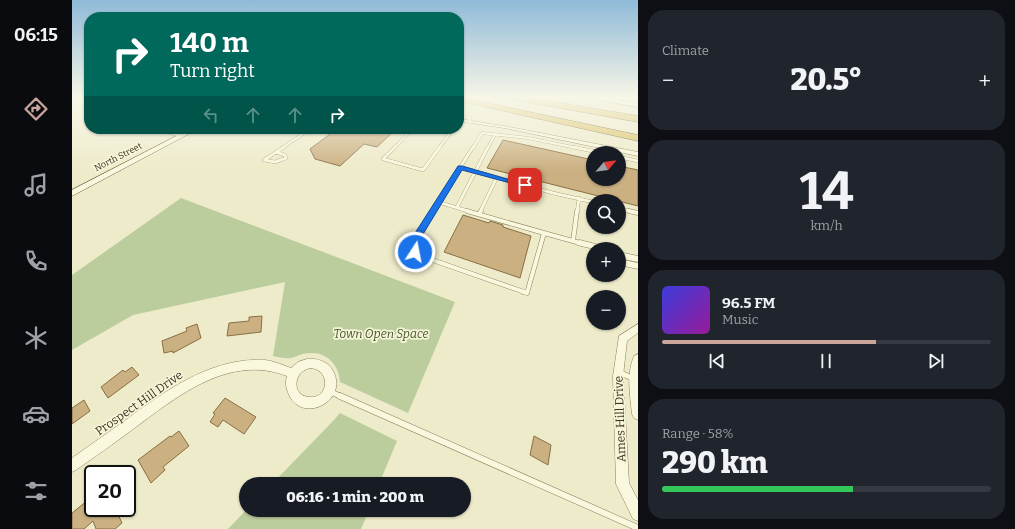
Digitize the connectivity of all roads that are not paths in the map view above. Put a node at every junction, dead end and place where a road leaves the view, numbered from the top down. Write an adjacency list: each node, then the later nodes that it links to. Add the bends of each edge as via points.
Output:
1 (469, 122): 13 (street, via 504,127)
2 (563, 122): 12 (highway)
3 (582, 122): 4 (highway)
4 (638, 132)
5 (174, 134): 10 (lane)
6 (185, 134): 10 (main road, North Street)
7 (303, 134): 15 (lane)
8 (407, 134): 9 (lane, via 383,159 423,170)
9 (449, 134)
10 (181, 136): 22 (main road, North Street)
11 (494, 136): 13 (lane, via 518,136); 19 (lane, via 482,133); 20 (lane)
12 (638, 138)
13 (583, 146): 14 (lane); 16 (street)
14 (586, 147)
15 (276, 152): 15 (lane, via 270,156 264,160 280,162 286,158 285,155)
16 (638, 154)
17 (626, 158): 18 (lane)
18 (638, 161)
19 (460, 167): 20 (lane); 25 (lane)
20 (476, 171): 21 (lane); 26 (lane)
21 (497, 177): 23 (lane); 29 (lane)
22 (72, 193)
23 (579, 198): 24 (lane); 31 (lane)
24 (586, 200)
25 (438, 202): 26 (lane); 30 (lane, via 412,244 415,252 527,293)
26 (457, 207): 29 (lane)
27 (626, 210): 28 (lane)
28 (638, 213)
29 (479, 214): 30 (lane)
30 (544, 232): 31 (lane)
31 (577, 242): 32 (street); 33 (street)
32 (586, 244)
33 (586, 247)
34 (626, 256): 35 (street)
35 (638, 259)
36 (626, 263): 37 (street)
37 (638, 266)
38 (638, 328): 40 (street, Ames Hill Drive, via 622,340)
39 (638, 359): 42 (street, Ames Hill Drive)
40 (619, 372): 42 (lane); 46 (street, Ames Hill Drive, via 623,484)
41 (294, 374): 43 (street, via 303,366 321,365 332,379); 43 (street, via 291,380 293,394 304,402 318,401); 45 (street, Prospect Hill Drive, via 266,366 251,365 202,377 172,394)
42 (636, 380): 44 (street, Ames Hill Drive)
43 (329, 391): 47 (lane)
44 (638, 414)
45 (72, 466)
46 (638, 514)
47 (638, 528)

